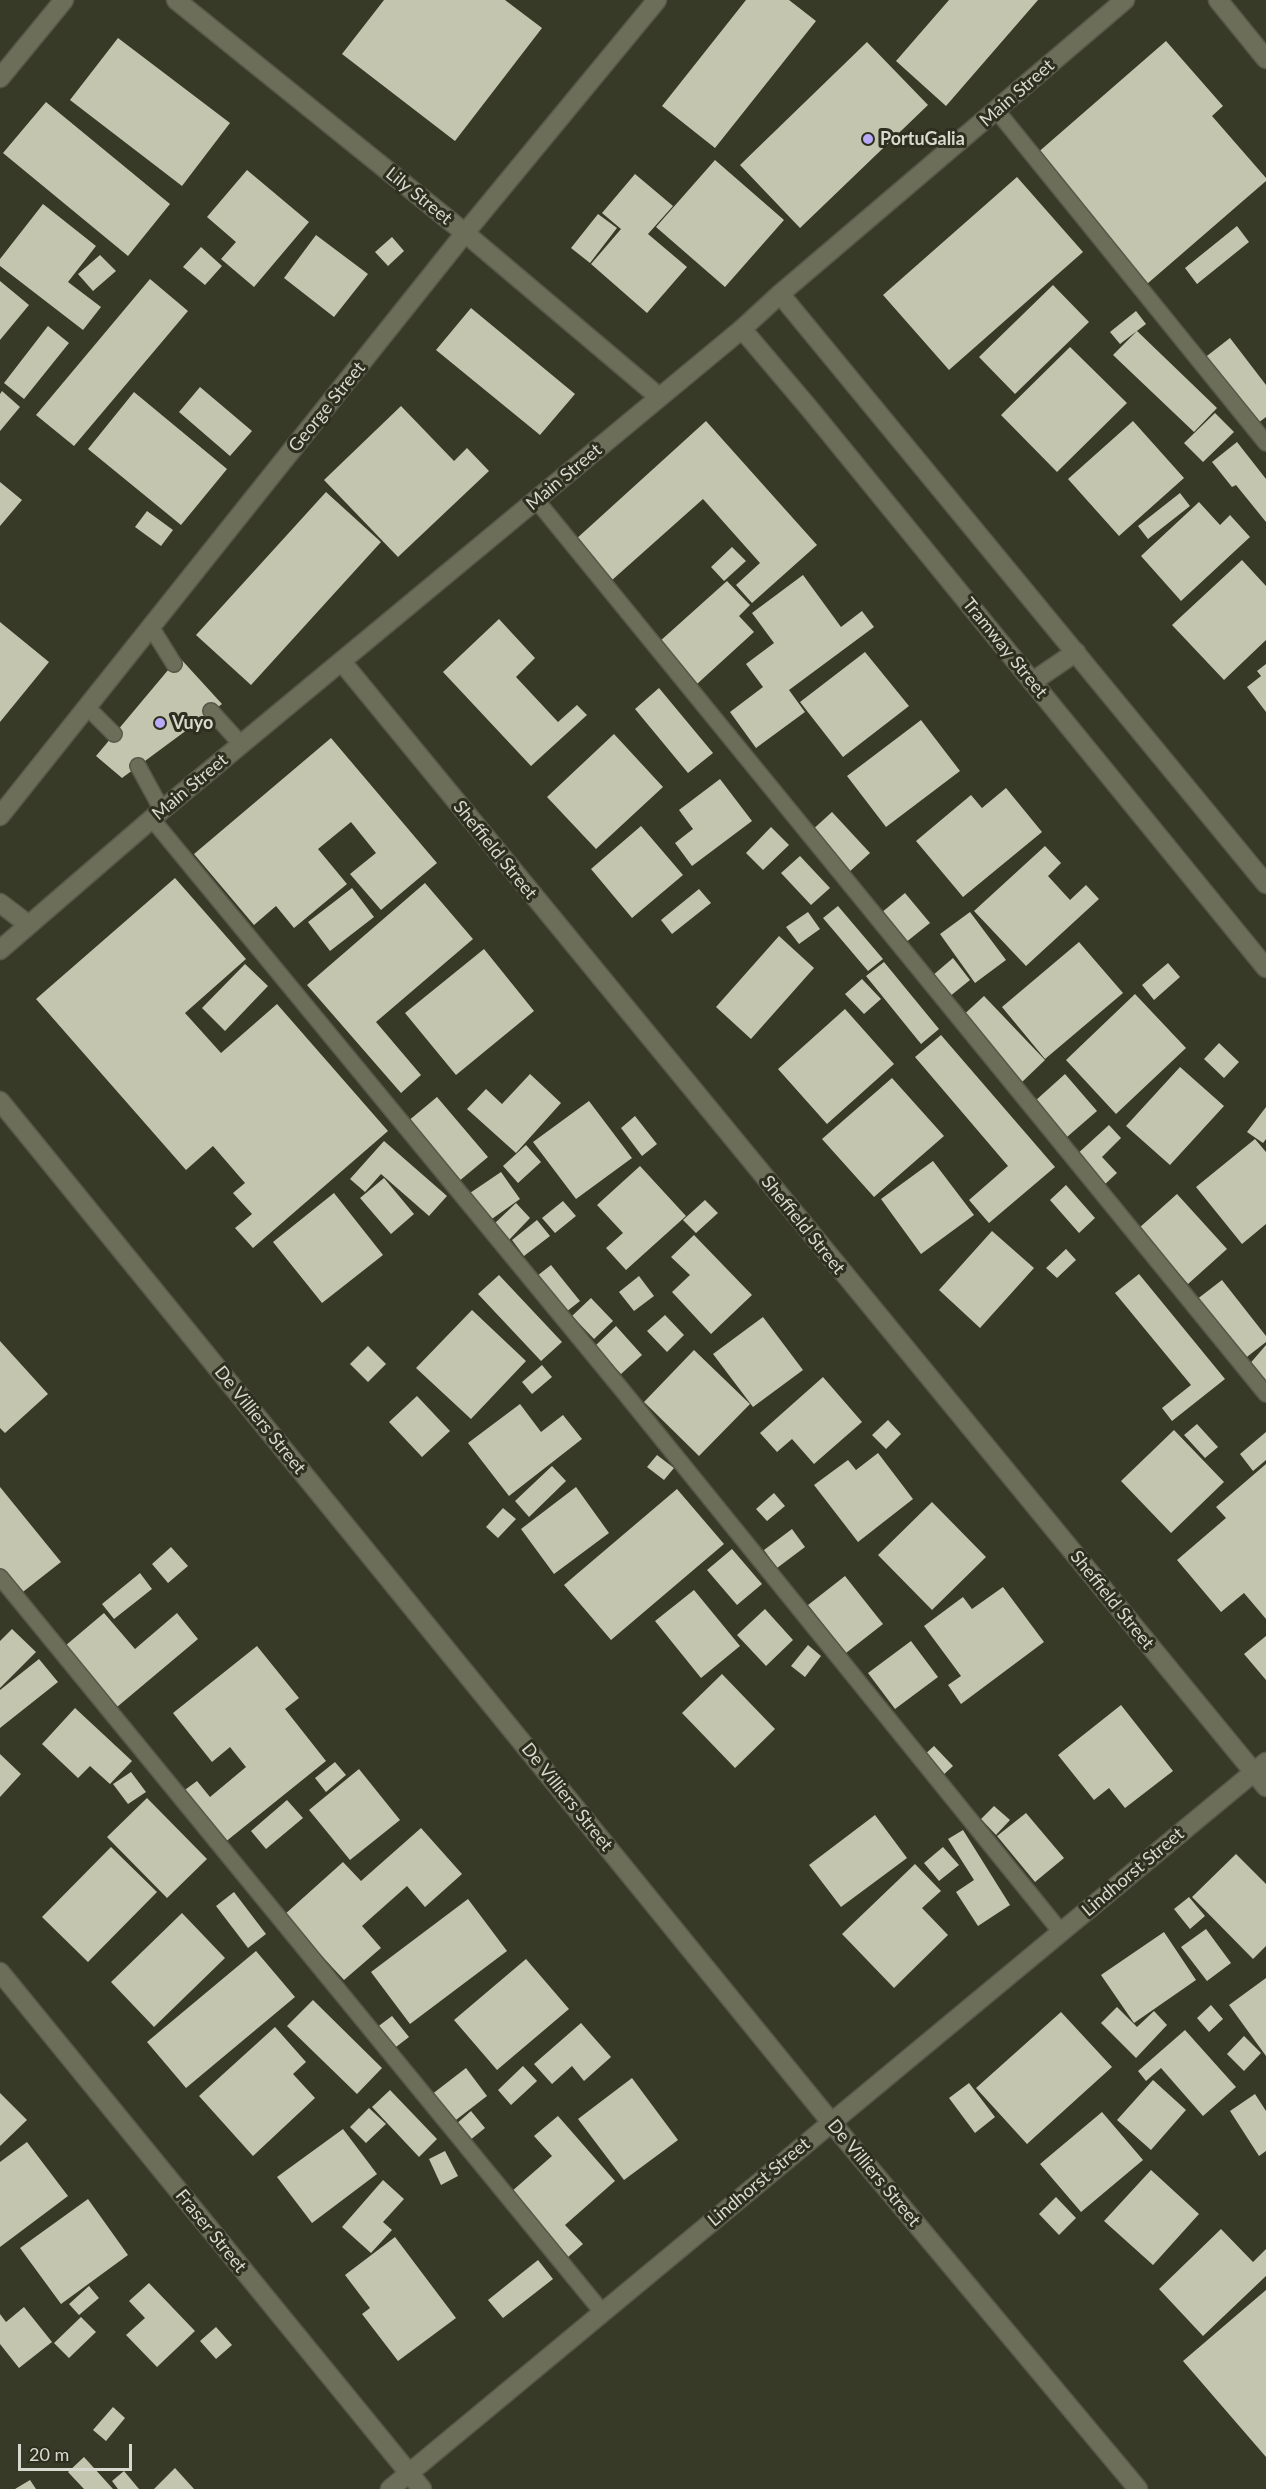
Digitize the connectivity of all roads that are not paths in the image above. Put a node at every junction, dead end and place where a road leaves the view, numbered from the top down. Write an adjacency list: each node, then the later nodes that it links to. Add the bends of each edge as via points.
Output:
1 (64, 0): 7 (street)
2 (176, 0): 9 (street, Lily Street)
3 (657, 0): 9 (street, George Street)
4 (1125, 0): 8 (street, Main Street)
5 (1218, 0): 6 (street)
6 (1266, 59)
7 (0, 78)
8 (997, 111): 10 (street, Main Street); 13 (lane)
9 (465, 233): 12 (street, Lily Street); 15 (street, George Street)
10 (780, 294): 11 (street, Main Street); 16 (street)
11 (742, 330): 12 (street, Main Street); 19 (street, Tramway Street)
12 (659, 397): 14 (street, Main Street)
13 (1266, 443)
14 (537, 501): 17 (street, Main Street); 33 (lane)
15 (151, 627): 18 (lane); 20 (street, George Street)
16 (1076, 652): 19 (street); 27 (street)
17 (342, 662): 23 (street, Main Street); 35 (street, Sheffield Street)
18 (174, 664)
19 (1032, 682): 31 (street, Tramway Street)
20 (87, 707): 22 (lane); 26 (street, George Street)
21 (211, 711): 23 (lane)
22 (114, 734)
23 (242, 744): 25 (street, Main Street)
24 (138, 766): 25 (lane)
25 (157, 814): 29 (street, Main Street); 37 (lane)
26 (0, 816)
27 (1266, 884)
28 (0, 903): 29 (street)
29 (29, 925): 30 (street, Main Street)
30 (0, 950)
31 (1266, 968)
32 (0, 1101): 39 (street, De Villiers Street)
33 (1266, 1394)
34 (0, 1577): 40 (lane)
35 (1260, 1767): 36 (street, Sheffield Street); 37 (street, Lindhorst Street)
36 (1266, 1787)
37 (1061, 1932): 39 (street, Lindhorst Street)
38 (0, 1972): 41 (street, Fraser Street)
39 (831, 2122): 40 (street, Lindhorst Street); 44 (street, De Villiers Street)
40 (603, 2313): 41 (street, Lindhorst Street)
41 (409, 2474): 42 (street, Lindhorst Street); 43 (street, Fraser Street)
42 (390, 2489)
43 (422, 2489)
44 (1138, 2489)

